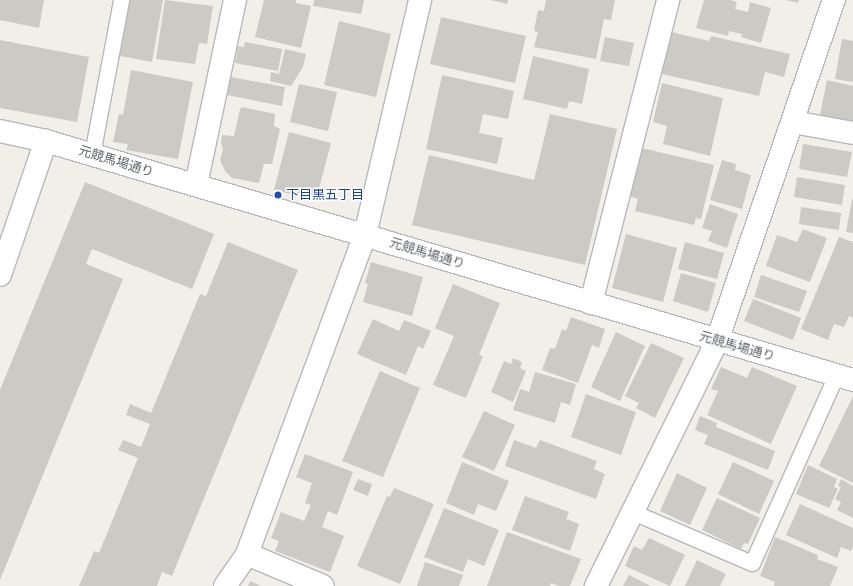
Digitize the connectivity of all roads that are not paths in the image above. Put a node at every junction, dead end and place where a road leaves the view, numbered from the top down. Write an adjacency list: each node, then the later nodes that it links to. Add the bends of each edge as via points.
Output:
1 (121, 0): 10 (lane)
2 (235, 0): 11 (street)
3 (420, 0): 12 (street)
4 (668, 0): 14 (street)
5 (834, 0): 6 (street)
6 (793, 122): 8 (street); 15 (street)
7 (0, 131): 9 (street, 元競馬場通り)
8 (853, 133)
9 (46, 141): 10 (street, 元競馬場通り); 13 (street)
10 (92, 154): 11 (street, 元競馬場通り)
11 (196, 185): 12 (street, 元競馬場通り)
12 (365, 235): 14 (street, 元競馬場通り); 18 (street)
13 (0, 275)
14 (591, 303): 15 (street, 元競馬場通り)
15 (718, 341): 16 (street, 元競馬場通り); 17 (street)
16 (845, 378): 17 (lane, via 752,563)
17 (633, 512): 21 (street)
18 (246, 554): 19 (street); 20 (street)
19 (225, 586)
20 (323, 586)
21 (596, 586)

